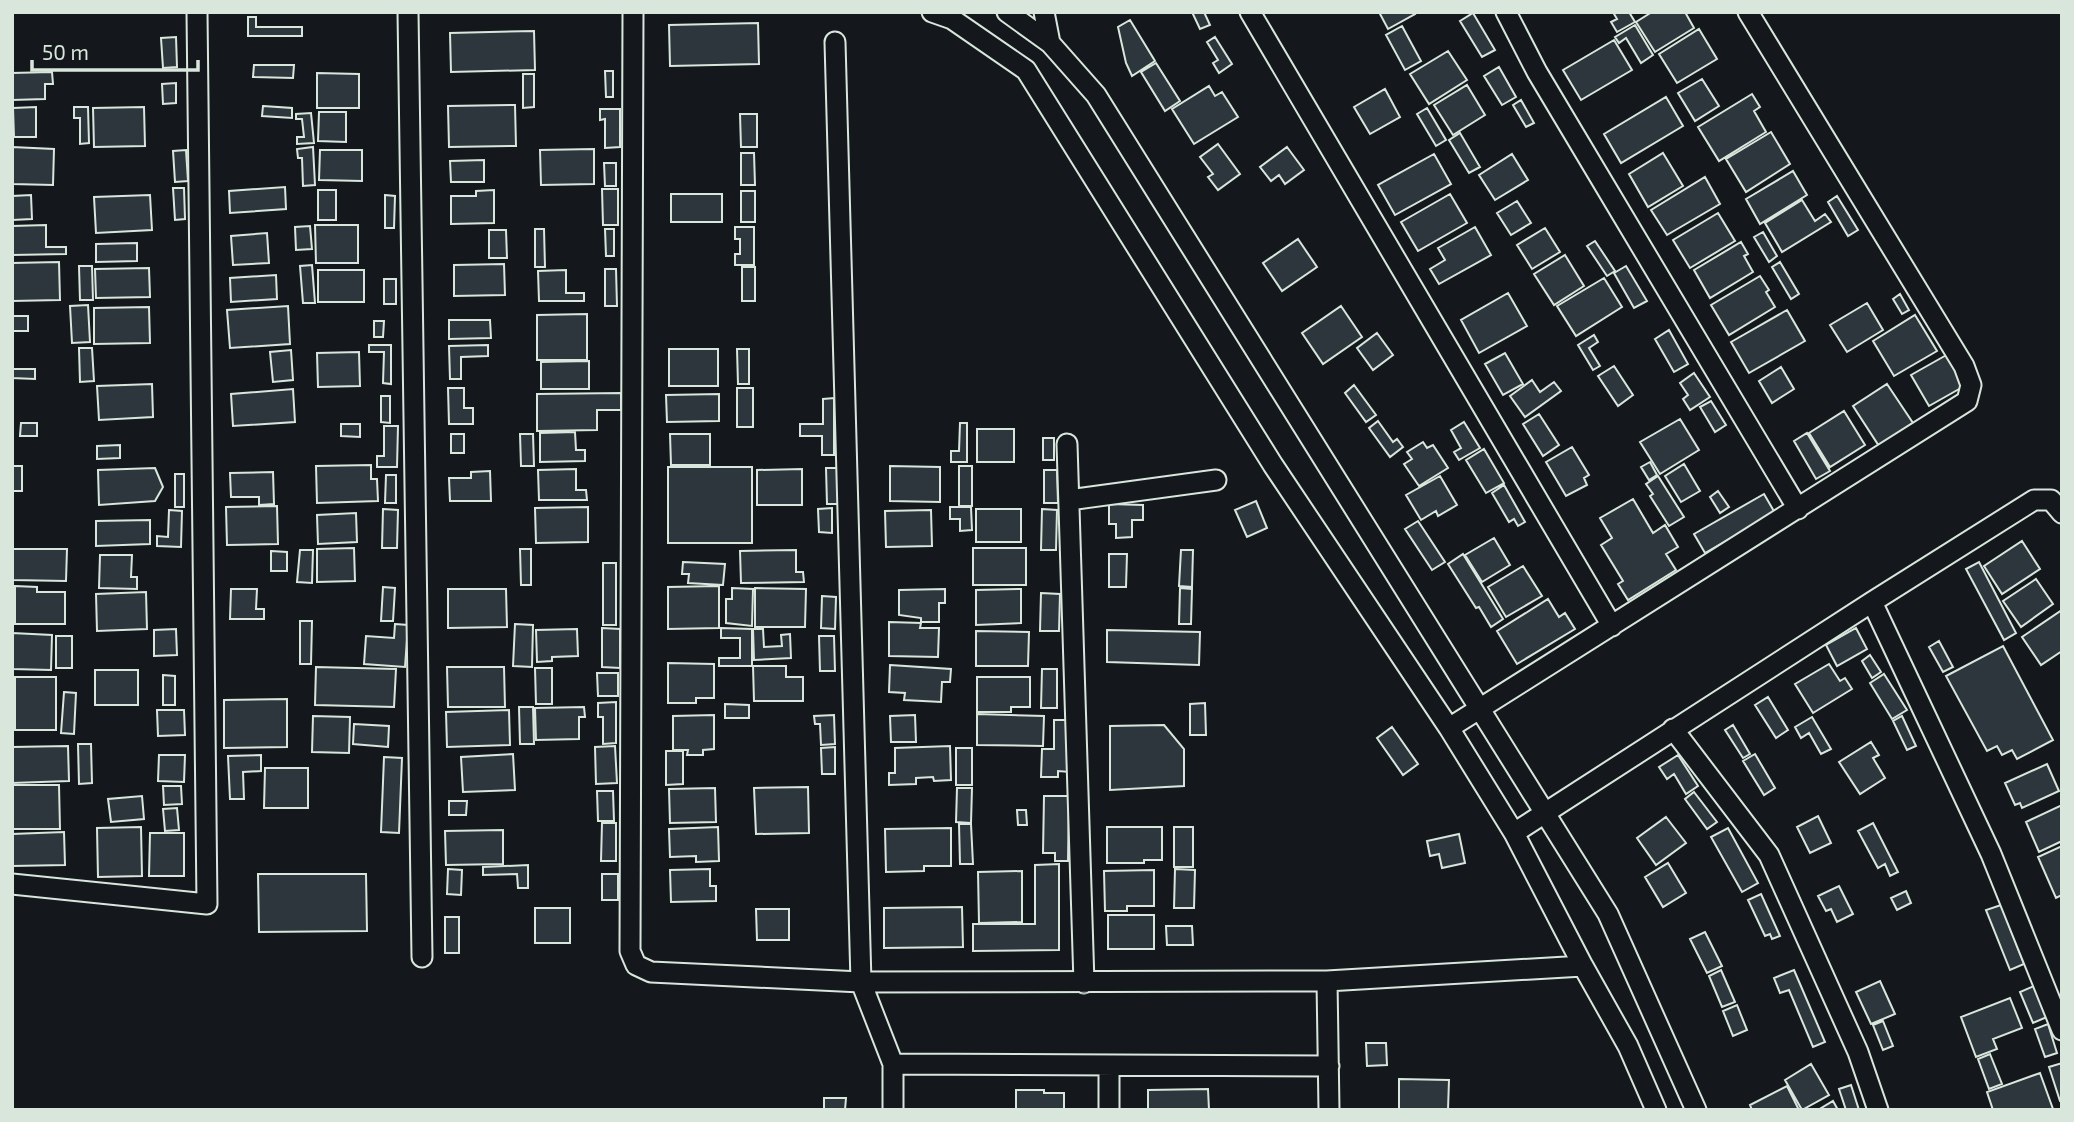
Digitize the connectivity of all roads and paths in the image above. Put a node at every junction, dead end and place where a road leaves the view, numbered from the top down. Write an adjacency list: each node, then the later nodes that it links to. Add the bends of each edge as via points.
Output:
1 (197, 12): 24 (street, via 207,904)
2 (408, 12): 25 (street)
3 (633, 12): 28 (street, via 630,951 636,965 651,972)
4 (932, 12): 20 (street, via 953,19 1026,70 1273,466)
5 (1007, 12): 11 (street)
6 (1044, 12): 11 (street)
7 (1250, 12): 18 (street)
8 (1506, 12): 15 (street, via 1537,72)
9 (1748, 12): 15 (street, via 1964,366 1970,385 1967,401)
10 (835, 43): 28 (street)
11 (1051, 43): 19 (street, via 1096,95)
12 (1068, 444): 14 (street)
13 (1216, 480): 14 (street)
14 (1069, 500): 29 (street)
15 (1798, 509): 18 (street)
16 (2062, 513): 17 (street, via 2051,500 2034,500)
17 (1872, 602): 21 (street); 30 (street, via 1991,854)
18 (1612, 626): 19 (street)
19 (1479, 708): 20 (street); 22 (street)
20 (1449, 728): 23 (street)
21 (1673, 729): 22 (street); 39 (street, via 1769,855 1858,1052)
22 (1545, 813): 23 (street); 38 (street, via 1608,914)
23 (1514, 833): 26 (street)
24 (12, 884)
25 (422, 957)
26 (1583, 966): 27 (street); 37 (street, via 1628,1046)
27 (1327, 981): 29 (street); 33 (street)
28 (861, 982): 29 (street); 31 (street)
29 (1084, 983)
30 (2062, 1030)
31 (893, 1064): 32 (street); 34 (street)
32 (1109, 1065): 33 (street); 35 (street)
33 (1329, 1066): 36 (street)
34 (893, 1110)
35 (1109, 1110)
36 (1329, 1110)
37 (1656, 1110)
38 (1696, 1110)
39 (1878, 1110)

